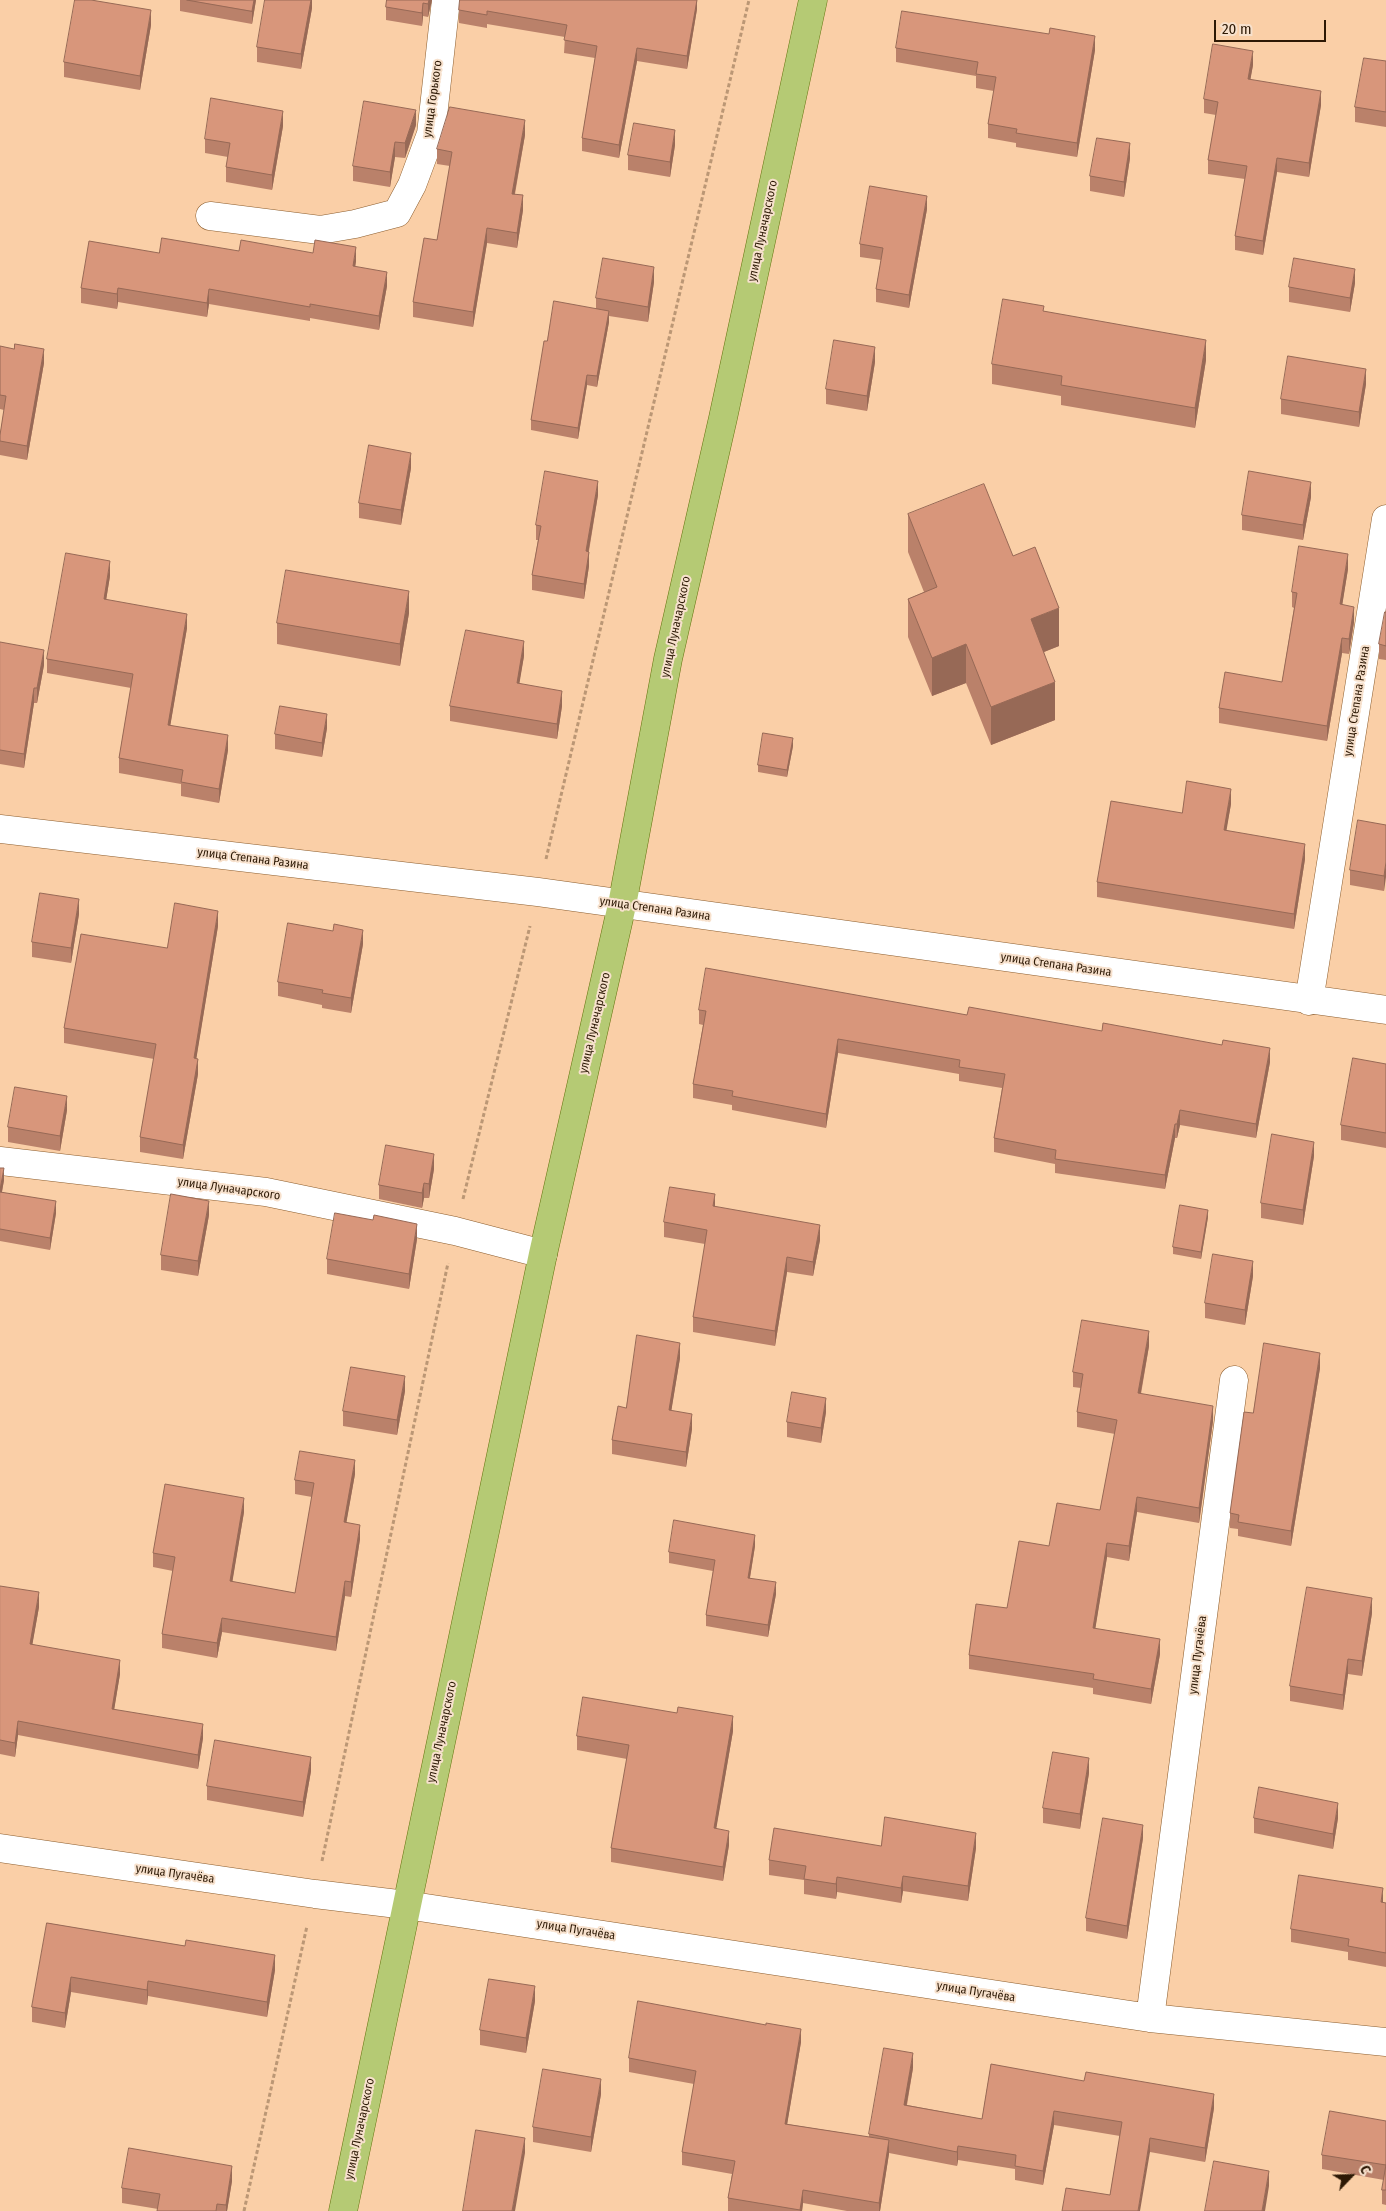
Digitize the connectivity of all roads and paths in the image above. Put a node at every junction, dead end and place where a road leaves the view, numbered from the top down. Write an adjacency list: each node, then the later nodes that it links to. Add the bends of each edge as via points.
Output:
1 (446, 0): 4 (street, улица Горького, via 430,134 412,186 397,212 320,230)
2 (749, 0): 7 (path)
3 (813, 0): 8 (main road, улица Луначарского, via 668,659)
4 (210, 216)
5 (1386, 519): 9 (street, улица Степана Разина)
6 (0, 829): 7 (street, улица Степана Разина)
7 (538, 892): 8 (street, улица Степана Разина); 12 (path)
8 (622, 905): 9 (street, улица Степана Разина); 13 (main road, улица Луначарского)
9 (1309, 1001): 10 (street, улица Степана Разина)
10 (1386, 1010)
11 (0, 1161): 12 (street, улица Луначарского, via 266,1192)
12 (455, 1232): 13 (street, улица Луначарского); 16 (path)
13 (542, 1254): 17 (main road, улица Луначарского)
14 (1234, 1380): 18 (street, улица Пугачёва)
15 (0, 1848): 16 (street, улица Пугачёва)
16 (314, 1894): 17 (street, улица Пугачёва); 20 (path)
17 (406, 1904): 18 (street, улица Пугачёва); 21 (main road, улица Луначарского)
18 (1150, 2018): 19 (street, улица Пугачёва)
19 (1386, 2042)
20 (244, 2211)
21 (343, 2211)

